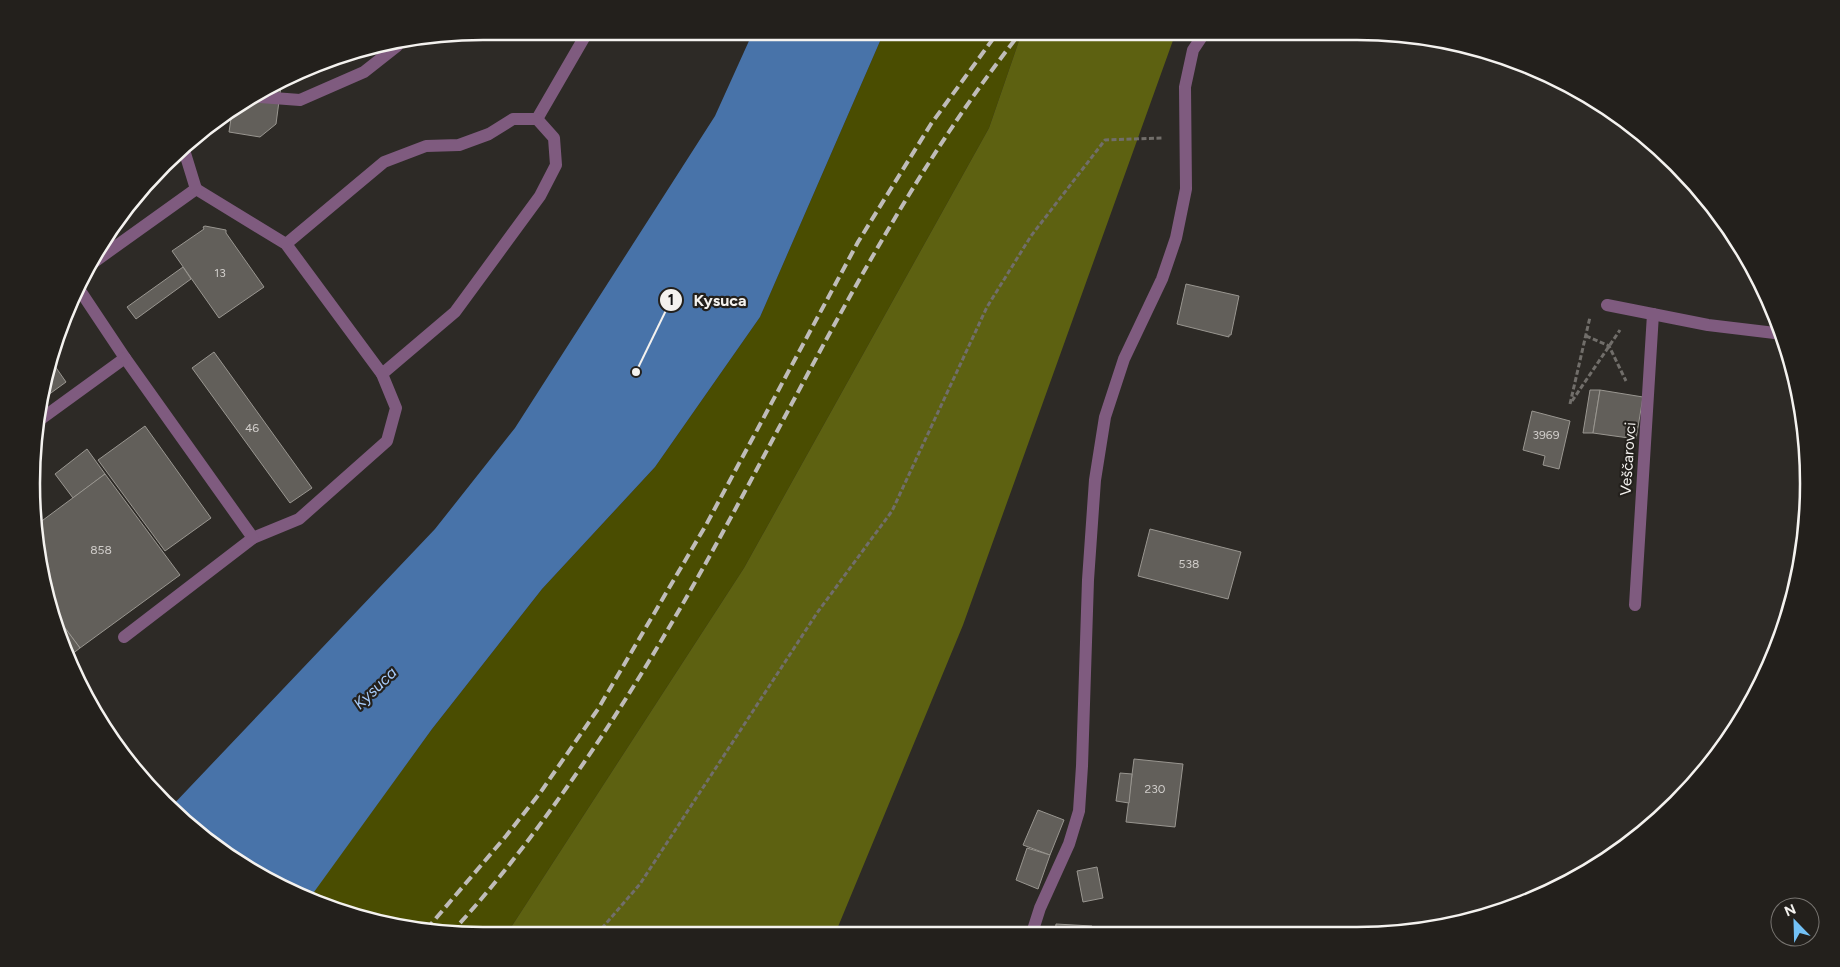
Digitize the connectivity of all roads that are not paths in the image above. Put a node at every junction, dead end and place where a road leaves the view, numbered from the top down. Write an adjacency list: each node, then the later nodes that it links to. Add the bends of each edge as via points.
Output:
1 (583, 40): 5 (street)
2 (1200, 40): 20 (street, via 1193,50 1185,87 1186,189 1176,238 1162,279 1124,359 1105,418 1095,480 1088,580 1079,811)
3 (392, 50): 4 (street, via 364,72 300,100)
4 (265, 97)
5 (537, 120): 8 (street, via 513,118 488,134 459,146 426,146 384,162); 15 (street, via 554,138 556,165 540,196 455,312)
6 (186, 155): 7 (street)
7 (196, 190): 8 (street); 9 (street)
8 (286, 244): 15 (street)
9 (103, 256)
10 (83, 294): 14 (street)
11 (1607, 305): 12 (street)
12 (1653, 314): 13 (street); 18 (street, Veščarovci)
13 (1773, 333)
14 (125, 358): 16 (street); 17 (street)
15 (382, 374): 17 (street, via 396,408 387,441 299,518)
16 (46, 416)
17 (253, 538): 19 (street)
18 (1635, 605)
19 (124, 637)
20 (1034, 927)

